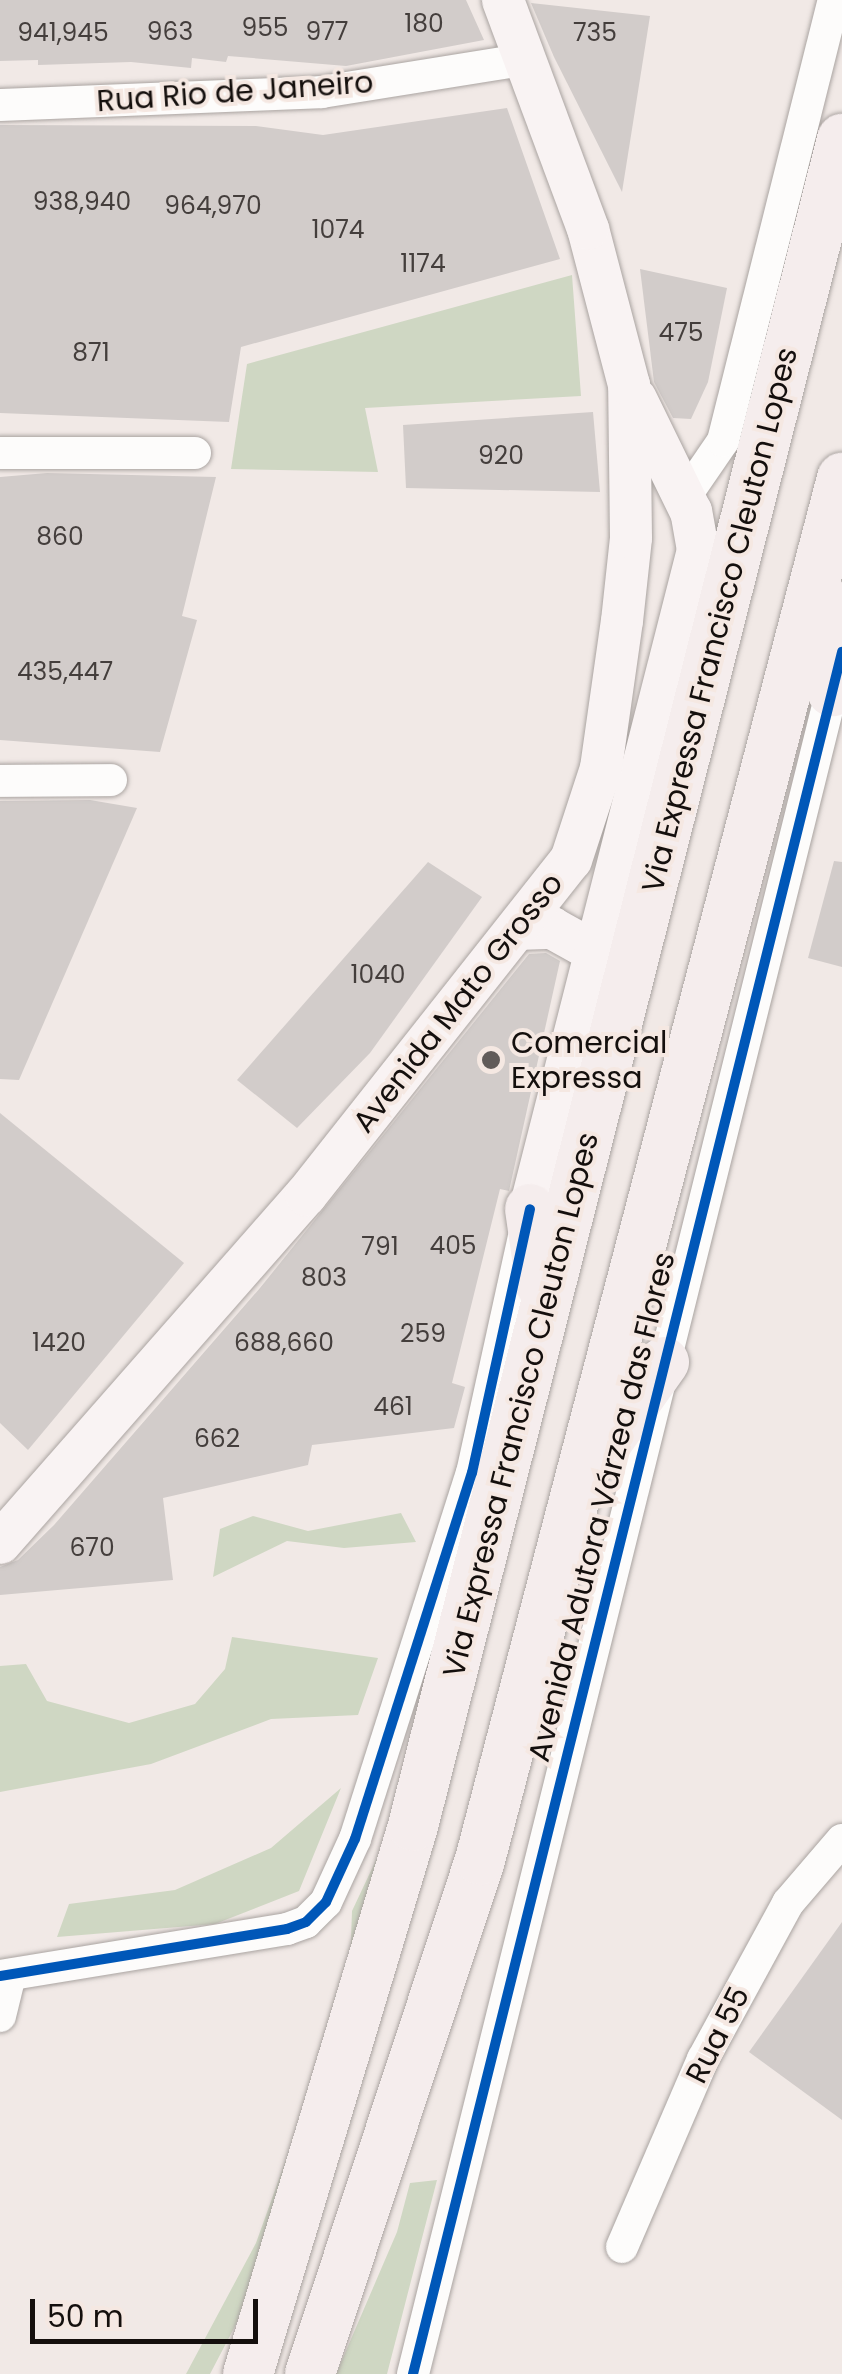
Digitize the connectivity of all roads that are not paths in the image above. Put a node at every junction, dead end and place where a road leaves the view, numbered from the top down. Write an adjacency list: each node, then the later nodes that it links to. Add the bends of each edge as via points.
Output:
1 (503, 0): 3 (main road, Avenida Mato Grosso)
2 (834, 0): 10 (street, via 723,441)
3 (528, 59): 4 (street, Rua Rio de Janeiro, via 322,92); 6 (main road, Avenida Mato Grosso, via 588,229)
4 (0, 105)
5 (842, 139): 22 (highway, Via Expressa Francisco Cleuton Lopes)
6 (629, 384): 10 (main road); 12 (main road, Avenida Mato Grosso, via 630,538)
7 (195, 452): 8 (street)
8 (0, 454)
9 (842, 478): 11 (highway)
10 (684, 498): 12 (main road, via 659,534); 14 (main road, via 698,550)
11 (818, 568): 13 (highway); 24 (highway)
12 (622, 622): 17 (main road, Avenida Mato Grosso, via 601,768)
13 (839, 678): 23 (street, Avenida Adutora Várzea das Flores)
14 (643, 767): 17 (main road, via 616,790); 20 (main road)
15 (111, 780): 16 (street)
16 (0, 781)
17 (571, 860): 18 (main road, Avenida Mato Grosso); 19 (main road)
18 (517, 928): 19 (main road, via 552,928); 25 (main road, Avenida Mato Grosso, via 306,1195)
19 (581, 944): 20 (main road)
20 (587, 994): 21 (main road)
21 (530, 1209): 22 (highway); 27 (street, via 472,1473 355,1839 326,1902 306,1922)
22 (543, 1320): 30 (highway, Via Expressa Francisco Cleuton Lopes, via 413,1826)
23 (664, 1362): 24 (highway); 32 (street, Avenida Adutora Várzea das Flores)
24 (581, 1480): 31 (highway, via 480,1860)
25 (0, 1543)
26 (842, 1840): 29 (street, Rua 55, via 788,1903 703,2059)
27 (5, 1976): 28 (street)
28 (0, 2016)
29 (622, 2248)
30 (248, 2374)
31 (310, 2374)
32 (413, 2374)

